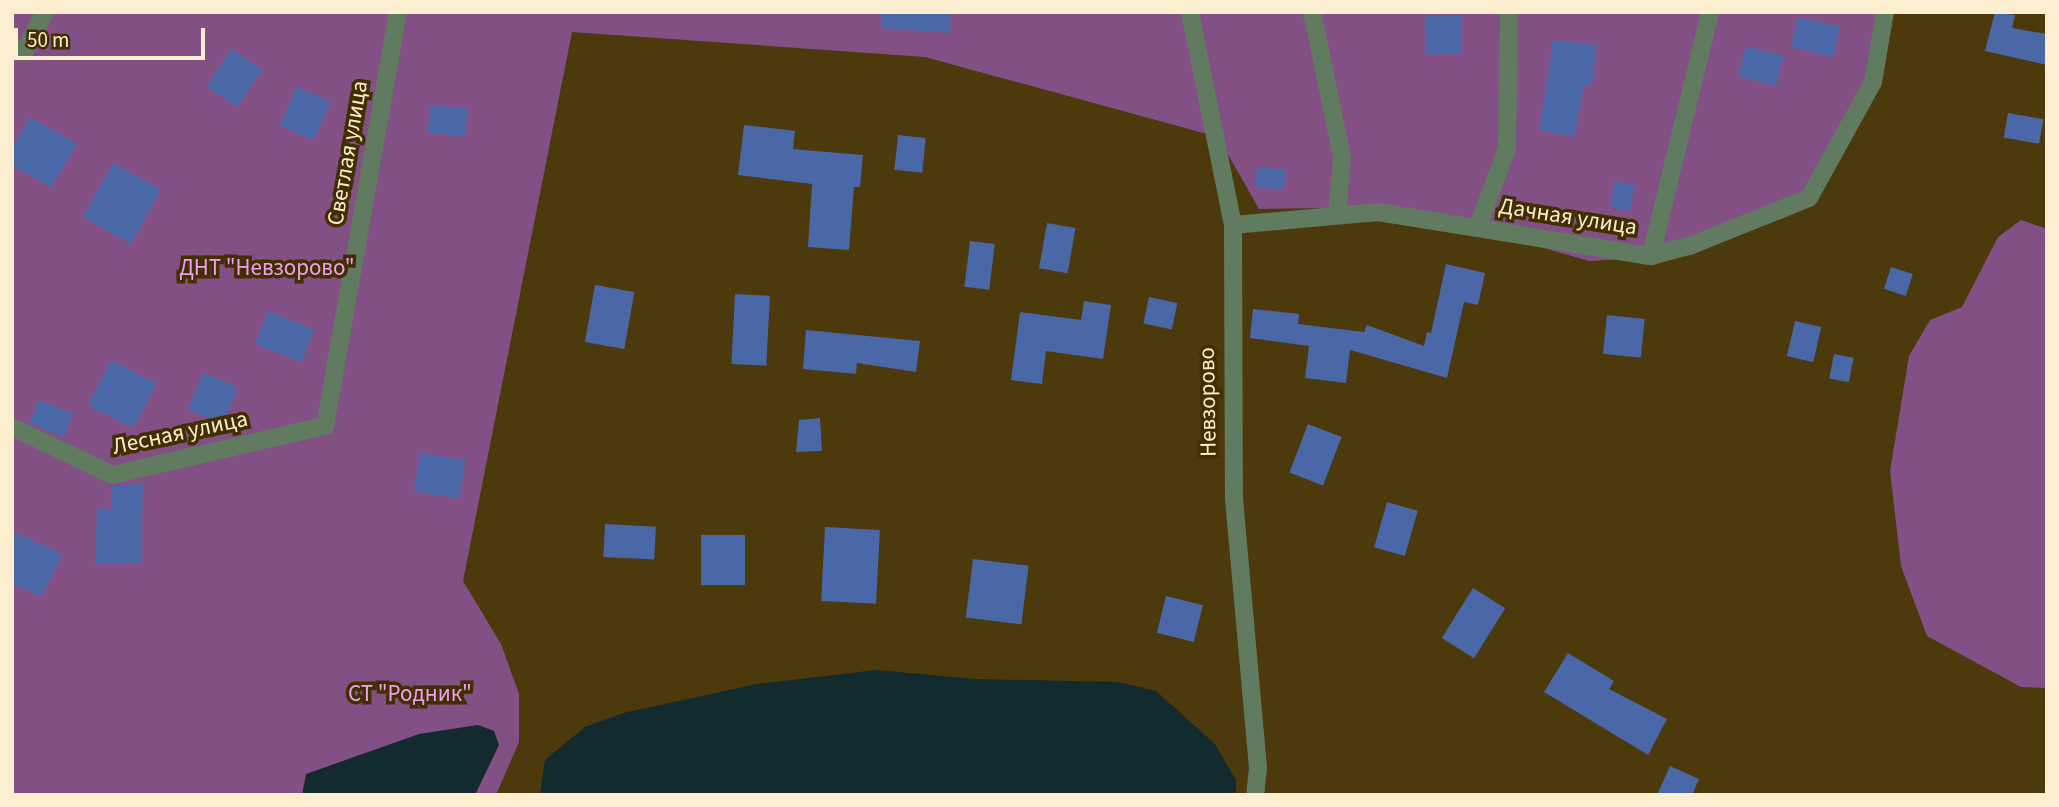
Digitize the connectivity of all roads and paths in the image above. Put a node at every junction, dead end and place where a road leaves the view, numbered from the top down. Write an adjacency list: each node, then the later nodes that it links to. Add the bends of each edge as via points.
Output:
1 (45, 12): 8 (street, via 24,52)
2 (398, 12): 13 (street, Светлая улица)
3 (1190, 12): 10 (street, Невзорово)
4 (1312, 12): 9 (street, via 1342,157)
5 (1509, 12): 11 (street, via 1507,148)
6 (1710, 12): 12 (street)
7 (1885, 12): 12 (street, Дачная улица, via 1873,82 1809,198 1692,245)
8 (12, 46)
9 (1337, 215): 10 (street, Дачная улица); 11 (street, Дачная улица, via 1378,212)
10 (1233, 225): 15 (street, Невзорово, via 1234,499 1258,768)
11 (1478, 227): 12 (street, Дачная улица)
12 (1651, 256)
13 (326, 426): 14 (street, Лесная улица, via 112,475)
14 (12, 427)
15 (1255, 795)

